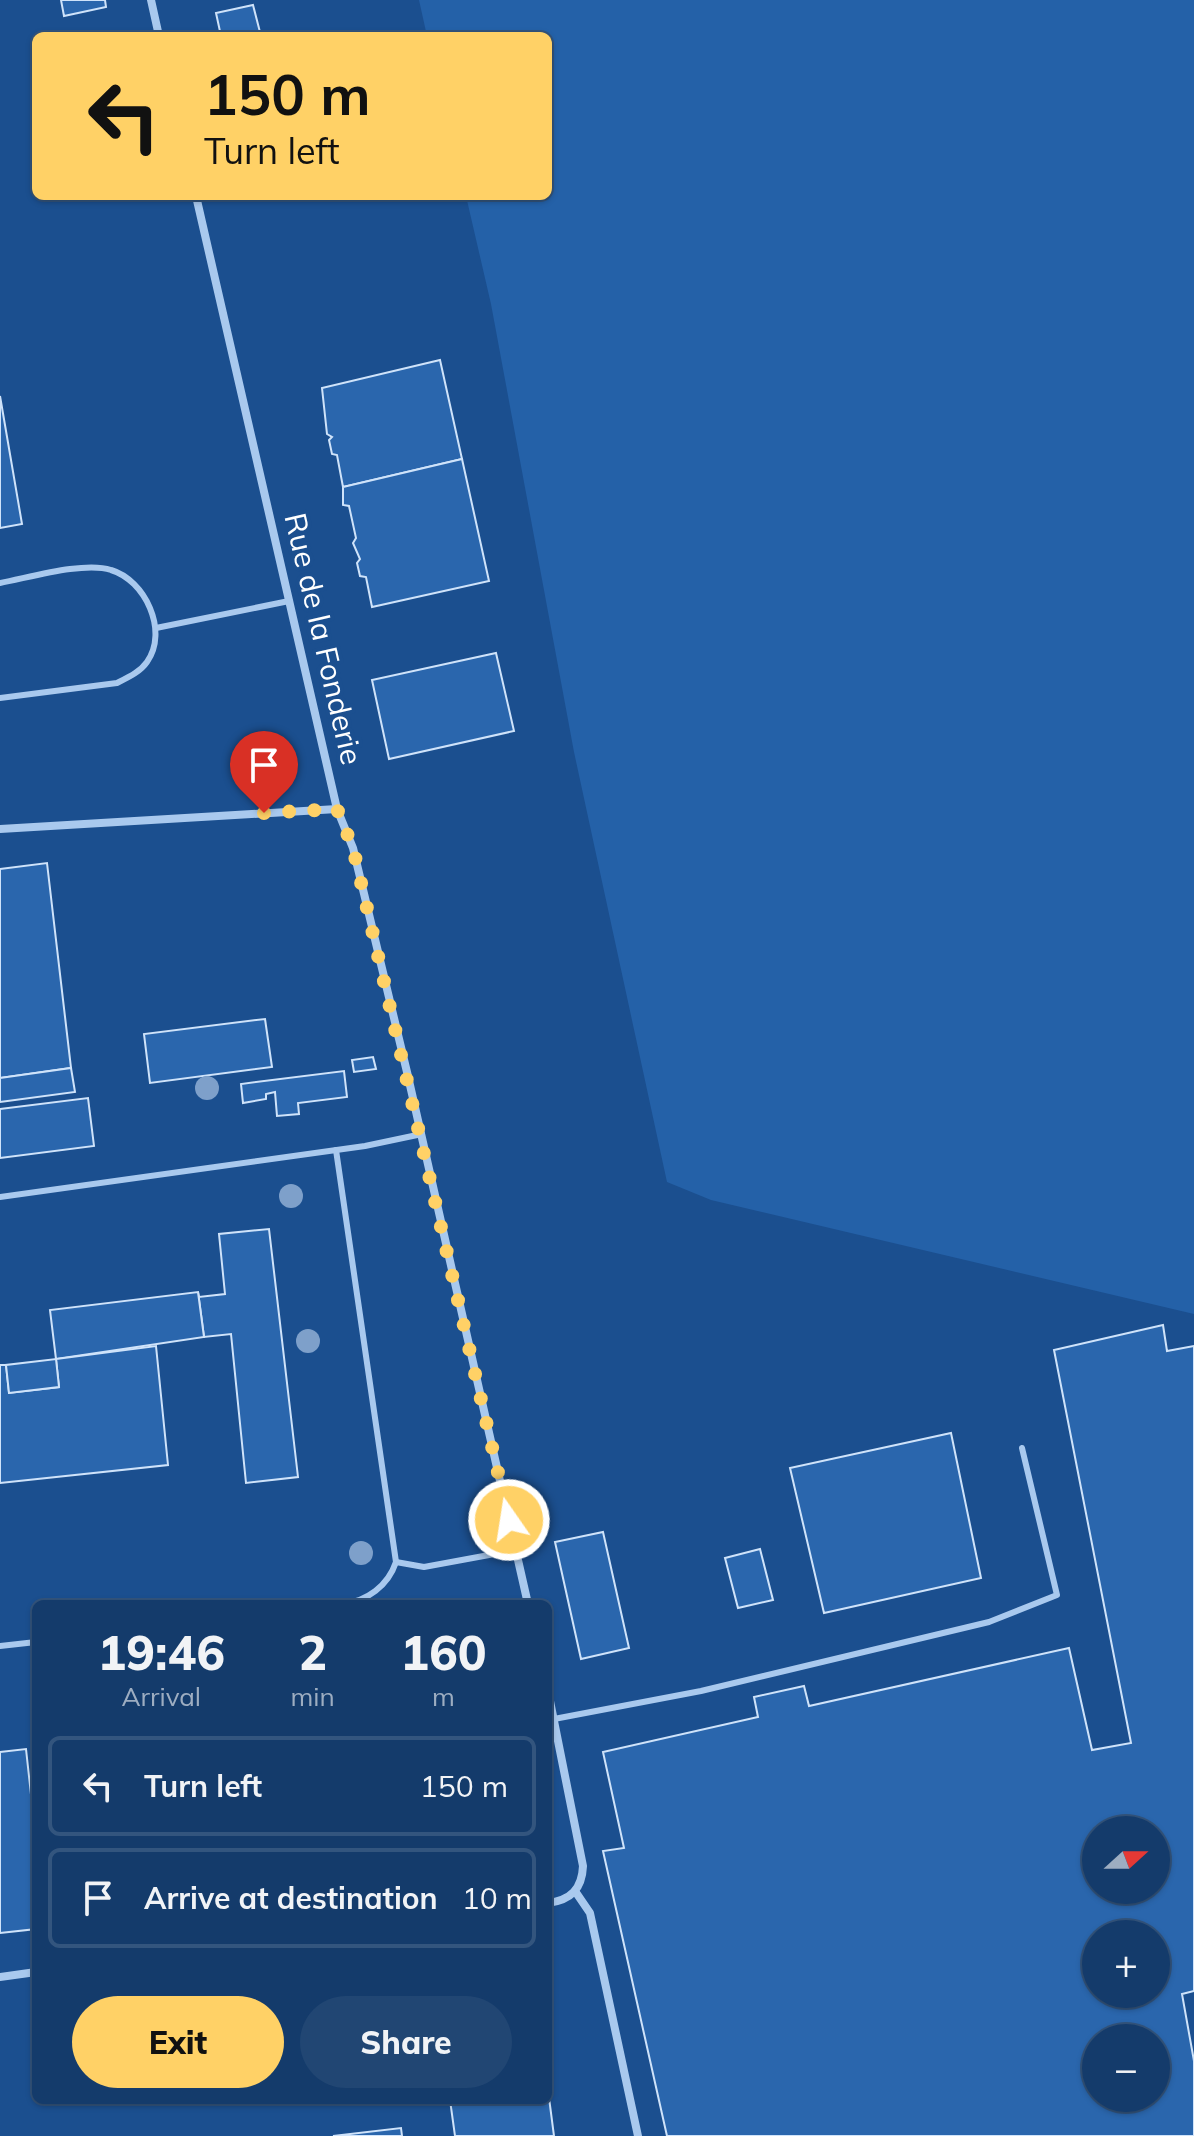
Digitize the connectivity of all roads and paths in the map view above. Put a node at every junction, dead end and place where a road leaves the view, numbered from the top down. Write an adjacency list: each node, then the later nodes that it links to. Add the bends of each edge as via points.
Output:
1 (151, 0): 2 (street)
2 (158, 32)
3 (197, 200): 5 (street, Rue de la Fonderie)
4 (0, 583): 6 (lane, via 89,568 111,570 142,594)
5 (289, 601): 6 (lane); 8 (street, Rue de la Fonderie)
6 (156, 628): 7 (lane, via 147,662 117,683)
7 (0, 698)
8 (337, 809): 9 (street); 10 (street, Rue de la Fonderie, via 353,848)
9 (0, 829)
10 (422, 1134): 11 (lane); 14 (street, Rue de la Fonderie)
11 (336, 1150): 12 (lane); 15 (lane)
12 (0, 1197)
13 (1022, 1448): 21 (lane, via 1057,1595 989,1622 701,1691)
14 (516, 1550): 15 (lane, via 424,1567); 17 (street, Rue de la Fonderie)
15 (396, 1562): 16 (lane, via 381,1588)
16 (358, 1600)
17 (527, 1600)
18 (32, 1642): 19 (lane)
19 (0, 1646)
20 (552, 1710): 21 (street)
21 (554, 1719): 22 (street, via 583,1866)
22 (575, 1891): 23 (street); 26 (street, via 590,1913)
23 (552, 1902)
24 (32, 1973): 25 (street)
25 (0, 1977)
26 (638, 2136)

